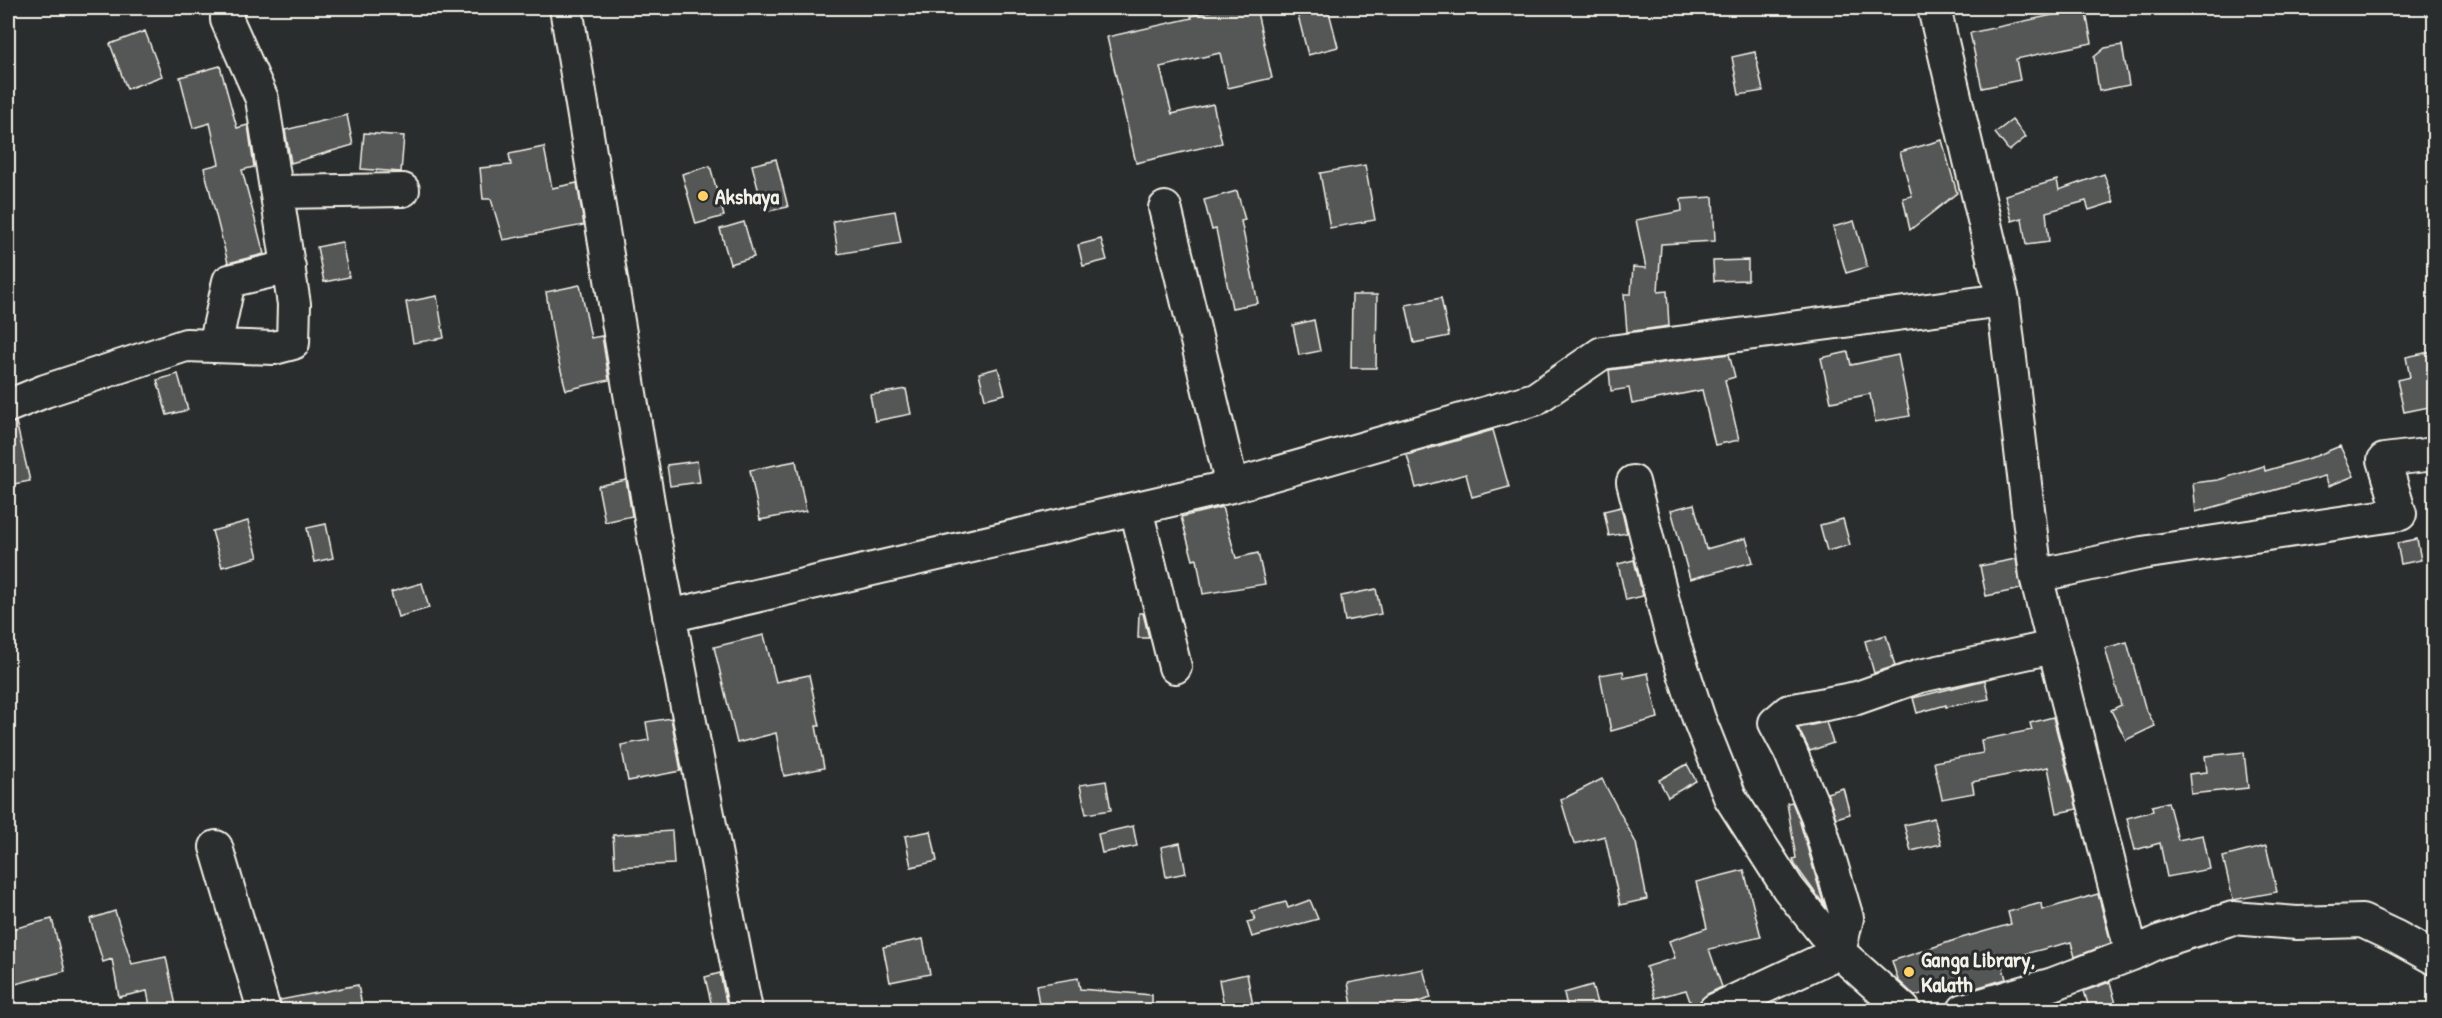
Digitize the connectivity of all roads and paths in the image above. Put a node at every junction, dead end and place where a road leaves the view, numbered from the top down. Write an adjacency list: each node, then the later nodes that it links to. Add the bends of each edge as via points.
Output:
1 (227, 8): 5 (street, via 226,20 262,99)
2 (566, 8): 16 (street)
3 (1934, 8): 8 (street)
4 (403, 190): 5 (street)
5 (278, 192): 7 (street)
6 (1165, 208): 13 (street)
7 (289, 267): 9 (street, via 230,280); 9 (street, via 294,304 293,343 274,348)
8 (2003, 300): 13 (street, via 1602,353 1535,399); 15 (street)
9 (215, 346): 10 (street, via 186,345)
10 (8, 406)
11 (2434, 454): 15 (street, via 2384,460 2400,514 2142,553)
12 (1633, 482): 20 (street, via 1672,637 1730,797 1788,888)
13 (1232, 486): 14 (street)
14 (1136, 509): 16 (street); 18 (street)
15 (2036, 576): 17 (street)
16 (669, 616): 24 (street)
17 (2053, 647): 20 (street, via 1920,676 1857,698 1789,711 1775,723 1816,813 1847,918); 21 (street)
18 (1175, 667)
19 (216, 847): 23 (street)
20 (1839, 952): 25 (street); 26 (street)
21 (2132, 954): 22 (street, via 2233,918 2297,923 2362,921); 27 (street, via 2053,984)
22 (2434, 958)
23 (264, 1011)
24 (746, 1011)
25 (1715, 1011)
26 (1904, 1011)
27 (1964, 1011)

